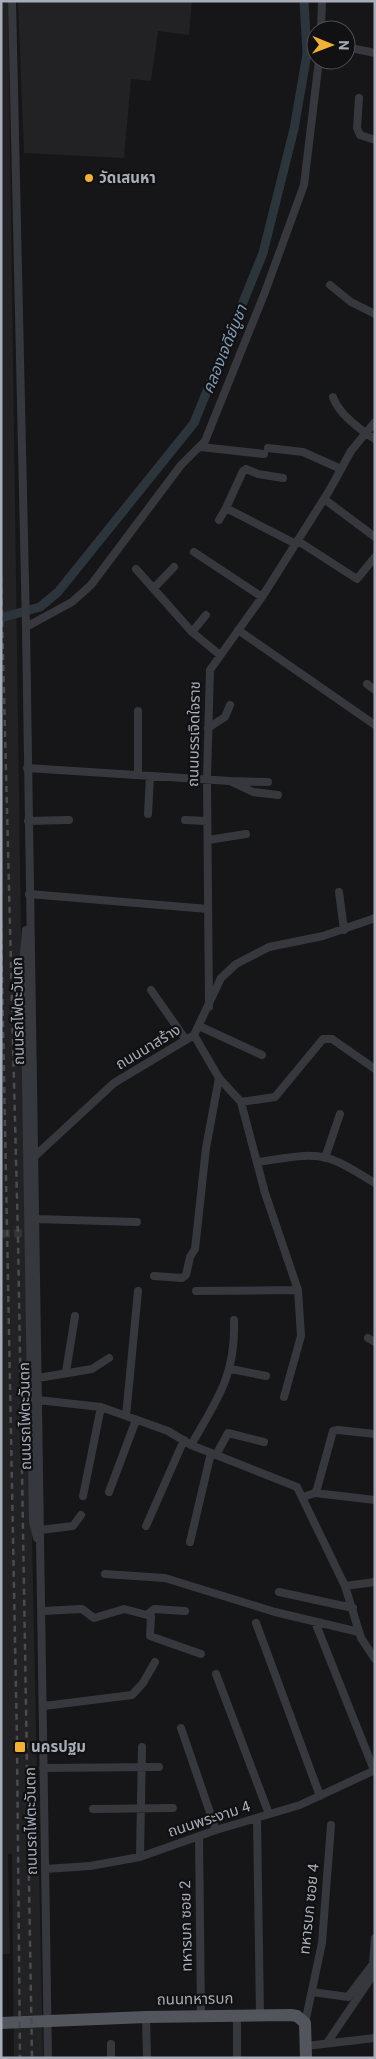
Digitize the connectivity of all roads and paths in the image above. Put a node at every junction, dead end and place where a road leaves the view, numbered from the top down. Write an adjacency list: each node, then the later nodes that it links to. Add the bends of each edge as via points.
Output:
1 (12, 1): 30 (street, ถนนรถไฟตะวันตก)
2 (322, 1): 3 (street)
3 (321, 20)
4 (356, 49): 5 (street)
5 (375, 54)
6 (318, 70): 15 (street, via 304,185 265,292)
7 (359, 98): 8 (street, via 357,128 360,135)
8 (375, 140)
9 (330, 285): 10 (street, via 351,302)
10 (375, 314)
11 (333, 397): 13 (street, via 335,404)
12 (375, 422): 13 (street, ถนนบรรเจิดใจราช)
13 (365, 433): 14 (street); 16 (street, ถนนบรรเจิดใจราช)
14 (375, 439)
15 (201, 447): 16 (street, via 303,452); 30 (street, via 181,465 91,585 72,602)
16 (341, 469): 18 (street, ถนนบรรเจิดใจราช)
17 (283, 478): 19 (street, via 246,469)
18 (324, 499): 21 (street); 22 (street, ถนนบรรเจิดใจราช)
19 (226, 508): 20 (street); 22 (street)
20 (220, 520)
21 (375, 537)
22 (297, 542): 24 (street, via 357,579); 28 (street, ถนนบรรเจิดใจราช)
23 (194, 552): 28 (street)
24 (375, 557)
25 (174, 567): 27 (street)
26 (136, 569): 27 (street)
27 (154, 588): 32 (street)
28 (262, 597): 31 (street, ถนนบรรเจิดใจราช)
29 (206, 615): 32 (street)
30 (26, 627): 40 (street, ถนนรถไฟตะวันตก)
31 (238, 630): 33 (street, ถนนบรรเจิดใจราช); 38 (street)
32 (192, 632): 33 (street)
33 (220, 655): 39 (street, ถนนบรรเจิดใจราช, via 209,673)
34 (367, 684): 35 (street)
35 (375, 690)
36 (230, 704): 39 (street, via 225,717)
37 (138, 711): 41 (street)
38 (375, 725)
39 (208, 728): 43 (street, ถนนบรรเจิดใจราช)
40 (27, 768): 41 (street); 50 (street, ถนนรถไฟตะวันตก)
41 (138, 775): 42 (street)
42 (150, 776): 43 (street); 47 (street)
43 (207, 779): 44 (street); 51 (street, ถนนบรรเจิดใจราช)
44 (230, 781): 45 (street); 46 (street, via 252,792)
45 (268, 782)
46 (278, 795)
47 (148, 814)
48 (70, 820): 50 (street)
49 (185, 820): 51 (street)
50 (28, 821): 55 (street, ถนนรถไฟตะวันตก)
51 (208, 821): 53 (street, ถนนบรรเจิดใจราช)
52 (246, 834): 53 (street)
53 (208, 840): 57 (street, ถนนบรรเจิดใจราช)
54 (339, 892): 59 (street)
55 (29, 894): 56 (street, ถนนรถไฟตะวันตก); 57 (street)
56 (30, 908): 70 (street, ถนนรถไฟตะวันตก); 106 (street, via 24,954 26,1233 33,1522)
57 (208, 909): 61 (street, ถนนบรรเจิดใจราช)
58 (375, 918): 59 (street, ถนนนาสร้าง)
59 (344, 930): 61 (street, ถนนนาสร้าง, via 269,947 250,956 221,978)
60 (151, 990): 64 (street)
61 (208, 1007): 62 (street, ถนนนาสร้าง)
62 (199, 1026): 63 (street, ถนนนาสร้าง); 65 (street)
63 (194, 1035): 64 (street, ถนนนาสร้าง); 67 (street)
64 (186, 1040): 70 (street, ถนนนาสร้าง, via 114,1083)
65 (262, 1055)
66 (375, 1069): 68 (street, via 332,1038 323,1039 275,1097)
67 (220, 1078): 68 (street); 76 (street, via 206,1148 195,1249 182,1278)
68 (241, 1102): 72 (street)
69 (340, 1114): 71 (street)
70 (34, 1156): 74 (street, ถนนรถไฟตะวันตก)
71 (325, 1158): 72 (street, via 308,1156); 73 (street)
72 (258, 1162): 77 (street)
73 (375, 1183)
74 (34, 1219): 75 (street); 86 (street, ถนนรถไฟตะวันตก)
75 (136, 1222)
76 (154, 1276)
77 (298, 1290): 79 (street); 87 (street, via 301,1336)
78 (138, 1291): 90 (street)
79 (196, 1291)
80 (75, 1316): 84 (street)
81 (234, 1320): 83 (street)
82 (109, 1358): 84 (street, via 92,1369)
83 (231, 1370): 85 (street); 95 (street)
84 (66, 1372): 86 (street)
85 (266, 1376)
86 (38, 1378): 88 (street, ถนนรถไฟตะวันตก)
87 (284, 1398)
88 (38, 1400): 89 (street); 104 (street, ถนนรถไฟตะวันตก)
89 (101, 1407): 90 (street); 99 (street)
90 (126, 1416): 91 (street)
91 (136, 1420): 93 (street); 97 (street)
92 (375, 1434): 98 (street, via 333,1431)
93 (184, 1440): 95 (street); 103 (street)
94 (264, 1442): 96 (street, via 228,1433)
95 (191, 1445): 96 (street)
96 (214, 1454): 100 (street, via 295,1485); 105 (street)
97 (109, 1492)
98 (314, 1493): 100 (street); 101 (street)
99 (83, 1496)
100 (303, 1497): 109 (street)
101 (375, 1500)
102 (81, 1515): 104 (street, via 73,1526)
103 (146, 1526)
104 (40, 1530): 106 (street, ถนนรถไฟตะวันตก)
105 (190, 1542)
106 (40, 1548): 112 (street, ถนนรถไฟตะวันตก)
107 (105, 1574): 115 (street, via 166,1578)
108 (375, 1582): 109 (street)
109 (345, 1586): 111 (street)
110 (279, 1592): 111 (street)
111 (352, 1608): 117 (street)
112 (42, 1611): 114 (street, via 79,1609 94,1618 124,1609); 122 (street, ถนนรถไฟตะวันตก)
113 (185, 1611): 114 (street, via 154,1609)
114 (148, 1614): 118 (street, via 152,1618 150,1636)
115 (315, 1622): 117 (street); 128 (street)
116 (256, 1623): 129 (street)
117 (359, 1632): 119 (street)
118 (201, 1654)
119 (375, 1659)
120 (155, 1662): 122 (street, via 132,1695)
121 (216, 1674): 133 (street)
122 (44, 1706): 126 (street, ถนนรถไฟตะวันตก)
123 (180, 1728): 136 (street)
124 (142, 1747): 125 (street)
125 (141, 1766): 126 (street); 127 (street); 132 (street)
126 (43, 1768): 139 (street, ถนนรถไฟตะวันตก)
127 (159, 1768)
128 (374, 1770): 129 (street, ถนนพระงาม 4)
129 (320, 1796): 133 (street, ถนนพระงาม 4)
130 (172, 1808): 132 (street)
131 (93, 1809): 132 (street)
132 (140, 1810): 138 (street)
133 (269, 1814): 134 (street, ถนนพระงาม 4)
134 (257, 1818): 136 (street, ถนนพระงาม 4); 143 (street)
135 (331, 1825): 142 (street, ทหารบก ซอย 4, via 322,1943)
136 (216, 1830): 137 (street, ถนนพระงาม 4)
137 (199, 1836): 138 (street, ถนนพระงาม 4); 144 (street, ทหารบก ซอย 2)
138 (140, 1858): 139 (street, ถนนพระงาม 4)
139 (45, 1869): 147 (street, ถนนรถไฟตะวันตก)
140 (375, 1938): 142 (street, via 373,1964 348,1997)
141 (375, 1972): 151 (street)
142 (312, 1992): 149 (street, ทหารบก ซอย 4)
143 (260, 2014): 145 (main road, ถนนทหารบก); 149 (main road, ถนนทหารบก, via 297,2016)
144 (201, 2015): 145 (main road, ถนนทหารบก); 146 (main road, ถนนทหารบก)
145 (237, 2015): 157 (street)
146 (146, 2017): 147 (main road, ถนนทหารบก); 156 (street)
147 (48, 2021): 148 (main road, ถนนทหารบก); 154 (street, ถนนรถไฟตะวันตก)
148 (1, 2023)
149 (305, 2023): 153 (main road)
150 (375, 2038): 151 (street)
151 (327, 2043): 153 (street)
152 (111, 2044): 155 (street)
153 (306, 2052)
154 (48, 2058)
155 (111, 2058)
156 (147, 2058)
157 (238, 2058)

